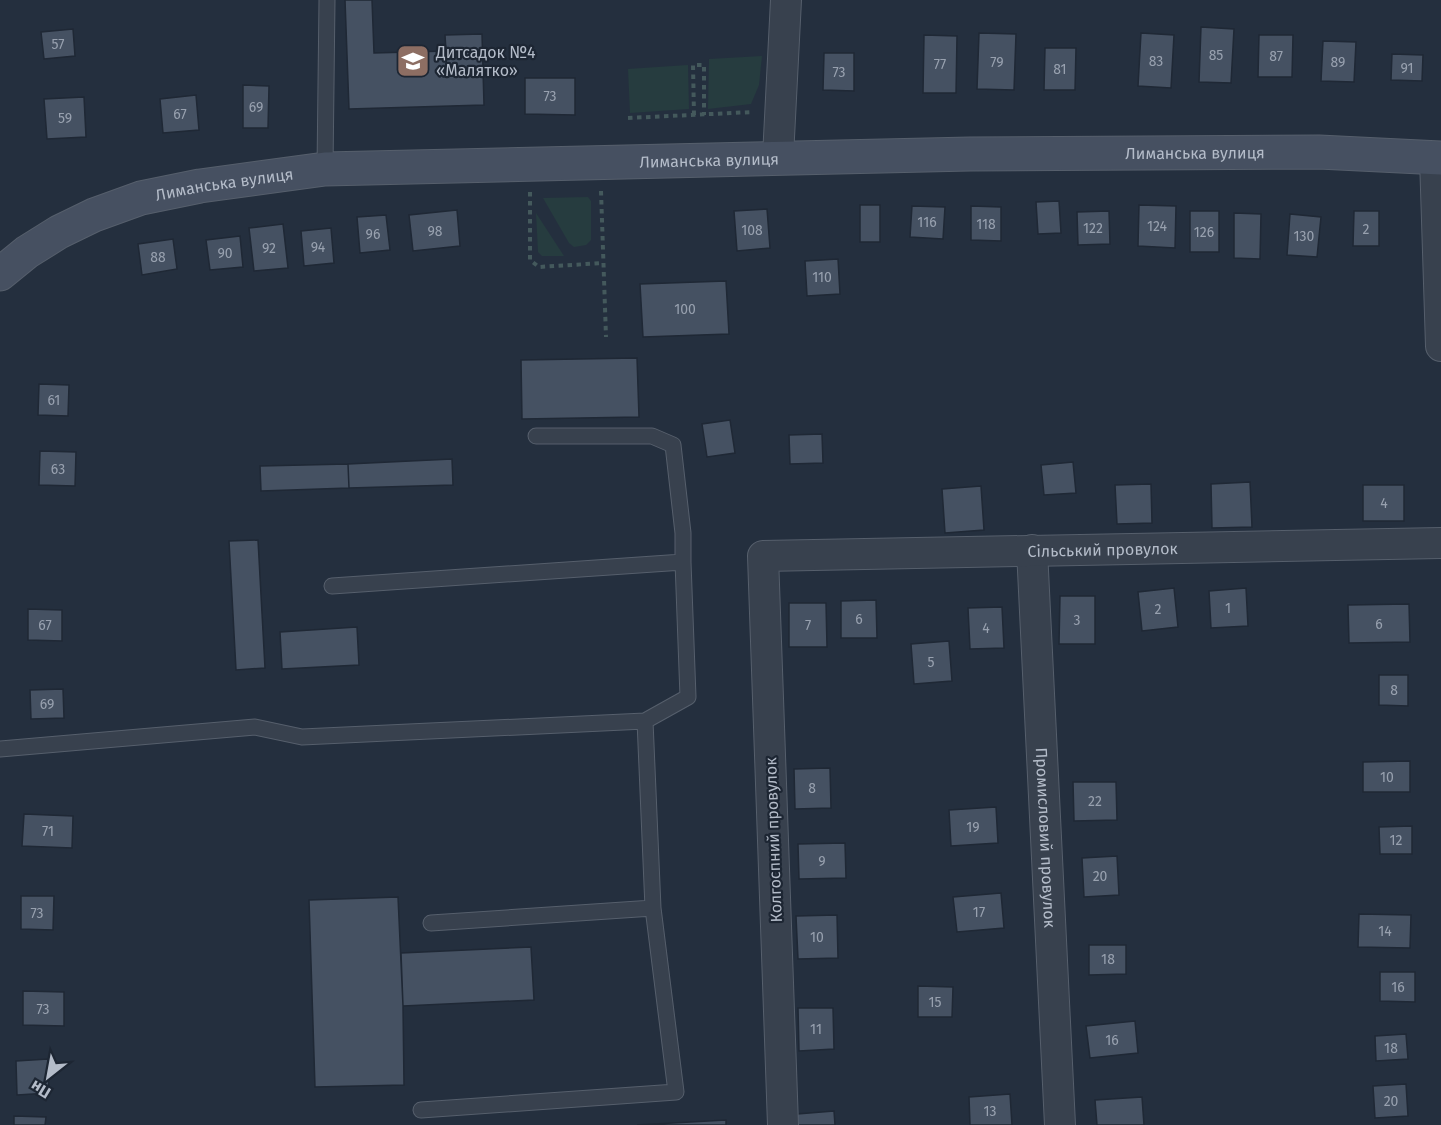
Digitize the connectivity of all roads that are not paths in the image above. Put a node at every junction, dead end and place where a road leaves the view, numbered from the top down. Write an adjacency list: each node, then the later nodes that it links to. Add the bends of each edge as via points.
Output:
1 (327, 0): 5 (lane)
2 (786, 0): 3 (street)
3 (778, 157): 4 (street, Лиманська вулиця, via 1319,152); 5 (street, Лиманська вулиця)
4 (1438, 158): 7 (street)
5 (325, 169): 6 (street, Лиманська вулиця, via 141,198 59,231)
6 (0, 274)
7 (1441, 346)
8 (536, 436): 12 (lane, via 652,436 673,445)
9 (1441, 543): 10 (street, Сільський провулок)
10 (1032, 550): 11 (street, Сільський провулок); 20 (street, Промисловий провулок)
11 (763, 556): 19 (street, Колгоспний провулок)
12 (684, 562): 13 (lane); 14 (lane, via 688,697)
13 (332, 586)
14 (645, 721): 15 (lane, via 302,737 255,727); 16 (lane)
15 (0, 749)
16 (653, 908): 17 (lane); 18 (lane, via 676,1092)
17 (431, 923)
18 (421, 1110)
19 (783, 1125)
20 (1060, 1125)

